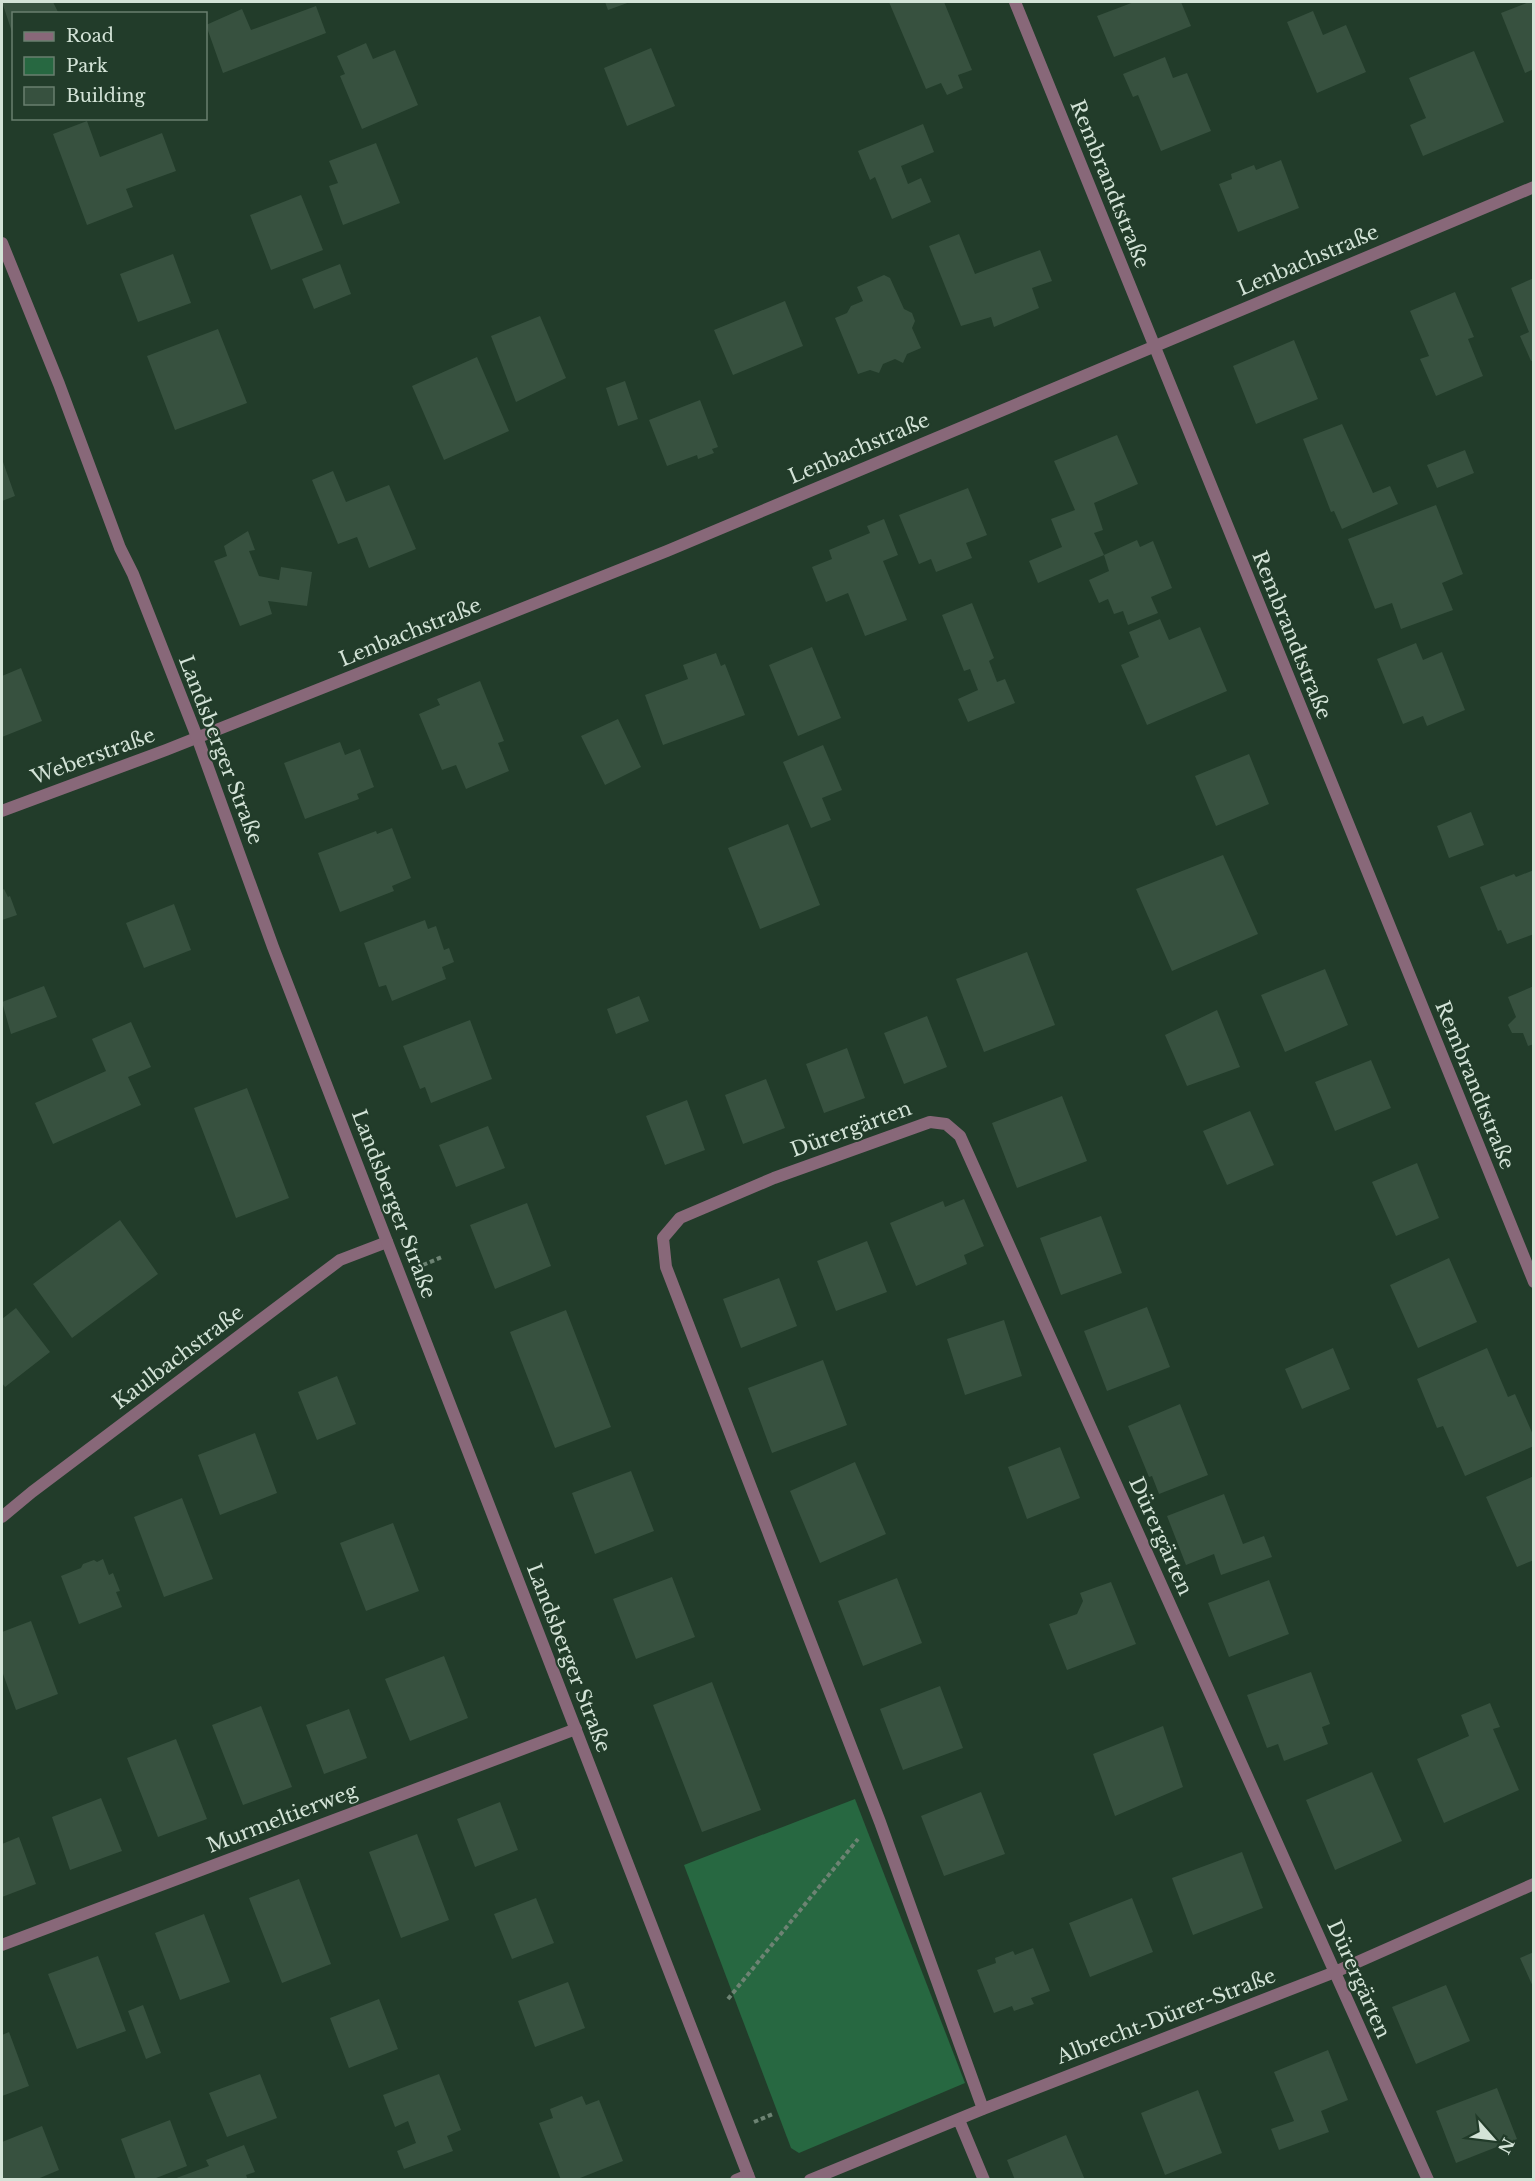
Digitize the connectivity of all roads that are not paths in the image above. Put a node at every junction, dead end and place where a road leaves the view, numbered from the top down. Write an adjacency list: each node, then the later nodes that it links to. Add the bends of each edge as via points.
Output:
1 (1015, 2): 4 (street, Rembrandtstraße)
2 (1533, 188): 4 (street, Lenbachstraße)
3 (2, 243): 5 (street, Landsberger Straße)
4 (1154, 345): 5 (street, Lenbachstraße, via 667,551); 8 (street, Rembrandtstraße)
5 (197, 737): 6 (street, Weberstraße); 7 (street, Landsberger Straße)
6 (2, 811)
7 (387, 1242): 9 (street, Kaulbachstraße, via 340,1260); 10 (street, Landsberger Straße)
8 (1533, 1282)
9 (2, 1517)
10 (576, 1729): 12 (street, Murmeltierweg); 16 (street, Landsberger Straße)
11 (1533, 1884): 13 (street, Albrecht-Dürer-Straße)
12 (2, 1945)
13 (1335, 1972): 14 (street, Albrecht-Dürer-Straße); 14 (street, Dürergärten, via 960,1136 946,1124 930,1122 774,1178 680,1218 663,1238 666,1267 880,1822); 20 (street, Dürergärten)
14 (983, 2109): 15 (street, Albrecht-Dürer-Straße)
15 (959, 2120): 18 (street, Albrecht-Dürer-Straße); 19 (street)
16 (749, 2177): 17 (street)
17 (736, 2180)
18 (810, 2180)
19 (984, 2180)
20 (1428, 2180)

